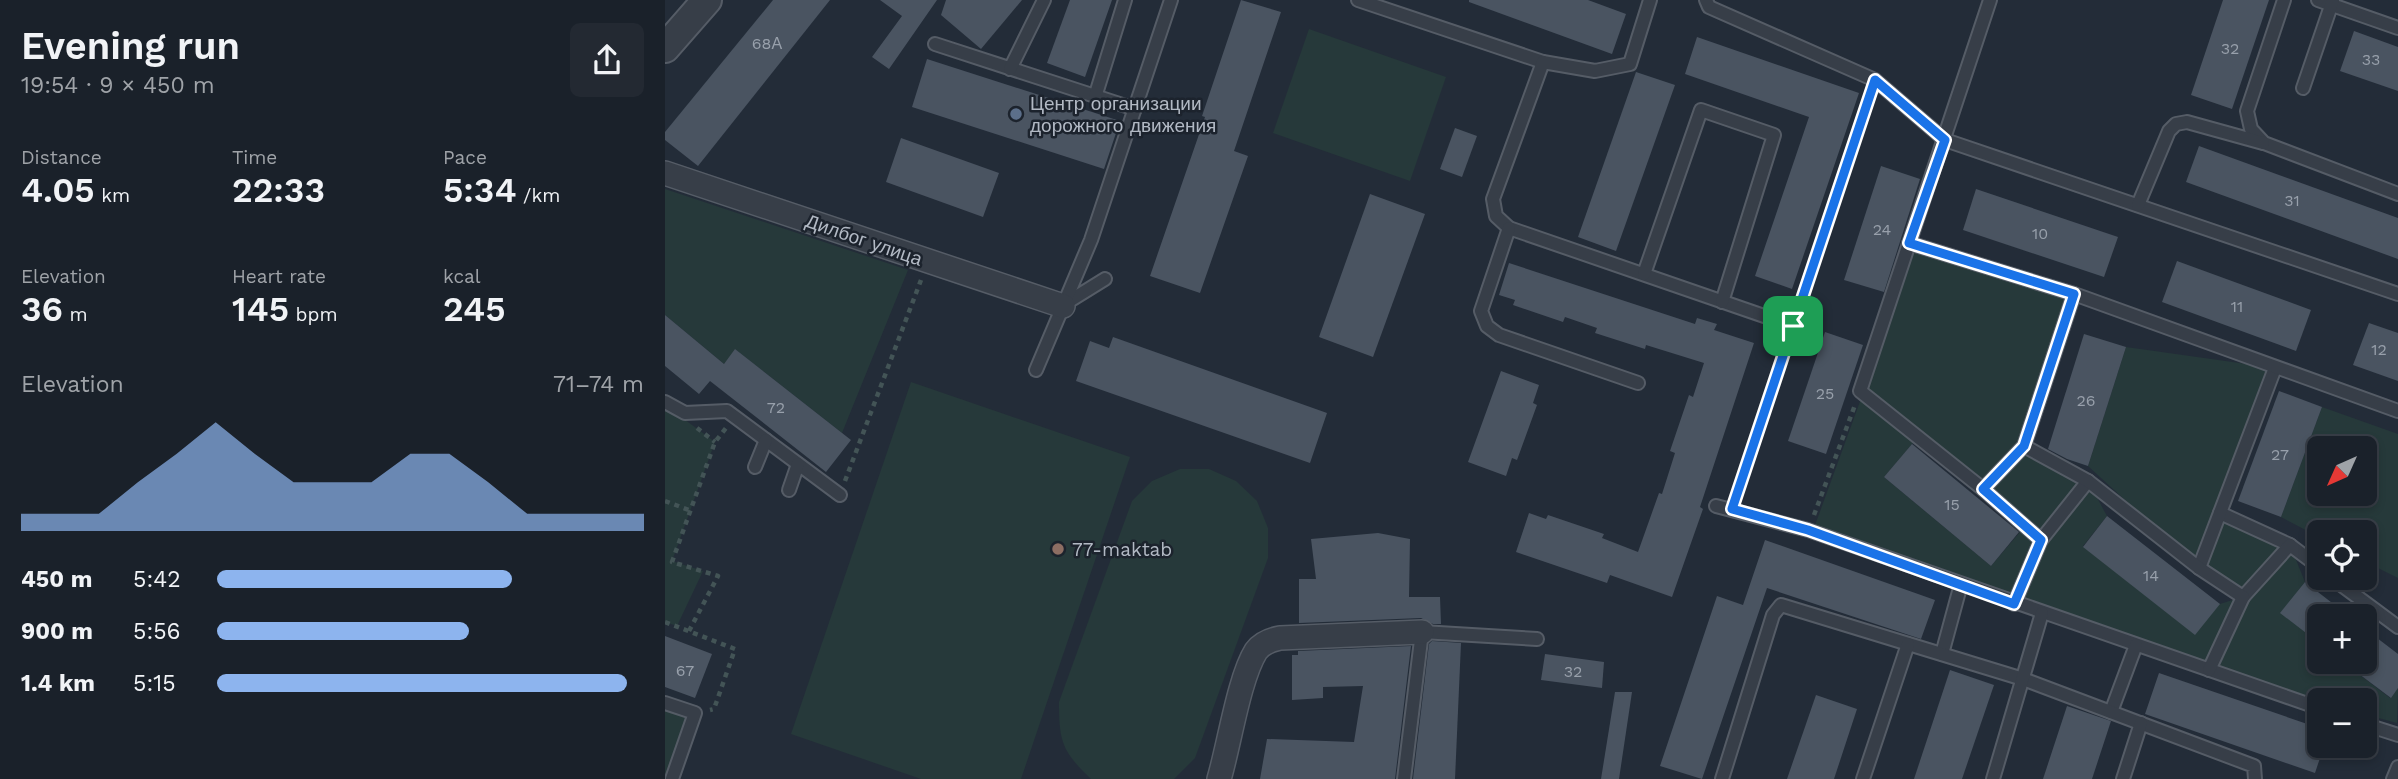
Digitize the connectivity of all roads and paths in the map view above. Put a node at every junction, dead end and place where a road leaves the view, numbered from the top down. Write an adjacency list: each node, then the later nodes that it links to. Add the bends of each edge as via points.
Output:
1 (707, 0): 14 (street)
2 (1044, 0): 16 (lane)
3 (1125, 0): 19 (lane)
4 (1171, 0): 20 (lane)
5 (1358, 0): 15 (lane)
6 (1650, 0): 15 (lane, via 1630,64 1595,71)
7 (1706, 0): 17 (lane, via 1709,6)
8 (1990, 0): 21 (lane)
9 (2284, 0): 22 (lane, via 2247,111 2251,129)
10 (2318, 0): 12 (lane)
11 (2333, 0): 18 (lane)
12 (2398, 28)
13 (935, 44): 16 (lane)
14 (665, 48)
15 (1543, 62): 26 (lane, via 1493,199 1496,216)
16 (1010, 69): 19 (lane)
17 (1875, 80): 21 (lane); 35 (path)
18 (2302, 88)
19 (1095, 97): 20 (lane)
20 (1135, 109): 34 (lane, via 1091,240)
21 (1945, 140): 25 (lane); 27 (lane)
22 (2264, 143): 24 (lane); 25 (lane, via 2187,122 2176,124)
23 (665, 173): 28 (street, Дилбог улица)
24 (2398, 194)
25 (2139, 205): 32 (lane)
26 (1509, 228): 29 (lane); 38 (lane, via 1481,311 1487,326 1499,335)
27 (1909, 243): 31 (lane); 39 (lane)
28 (927, 261): 34 (street, Дилбог улица); 50 (path)
29 (1644, 274): 33 (lane); 33 (lane, via 1701,110 1774,135)
30 (1105, 279): 34 (lane)
31 (2074, 294): 36 (lane); 44 (lane)
32 (2398, 294)
33 (1722, 302): 35 (lane)
34 (1063, 306): 37 (lane)
35 (1793, 326): 53 (path)
36 (2275, 368): 41 (lane); 55 (lane)
37 (1036, 370)
38 (1638, 383)
39 (1860, 391): 48 (lane); 56 (path)
40 (665, 402): 42 (lane, via 685,413 727,411)
41 (2398, 411)
42 (736, 417): 43 (lane); 54 (path, via 715,442)
43 (766, 440): 45 (lane); 46 (lane)
44 (2024, 446): 47 (lane); 48 (lane)
45 (797, 464): 49 (lane); 50 (lane)
46 (755, 467)
47 (2088, 481): 57 (lane); 60 (lane)
48 (1983, 489): 57 (lane)
49 (789, 490)
50 (840, 495)
51 (665, 501): 54 (path)
52 (1716, 506): 53 (lane)
53 (1732, 509): 56 (lane)
54 (689, 510): 68 (path, via 672,562 718,576)
55 (2220, 513): 58 (lane); 60 (lane)
56 (1808, 530): 61 (lane)
57 (2041, 540): 64 (lane)
58 (2290, 545): 59 (lane); 63 (lane)
59 (2307, 558)
60 (2199, 568): 63 (lane)
61 (1961, 584): 64 (lane); 73 (lane)
62 (2348, 590): 67 (lane)
63 (2243, 597): 74 (lane)
64 (2014, 604): 65 (lane)
65 (2042, 613): 72 (lane); 75 (lane)
66 (665, 622): 68 (path)
67 (2398, 628)
68 (689, 631): 79 (path, via 735,649 714,709)
69 (1422, 632): 70 (lane); 85 (street, via 1269,640 1255,652 1243,684); 86 (lane)
70 (1537, 639)
71 (1907, 644): 73 (lane); 87 (lane, via 1781,605 1773,615); 88 (lane)
72 (2136, 645): 74 (lane); 78 (lane)
73 (1942, 654): 75 (lane)
74 (2209, 670): 77 (lane)
75 (2023, 679): 78 (lane); 89 (lane)
76 (665, 703): 79 (lane)
77 (2307, 704)
78 (2111, 712): 80 (lane)
79 (695, 713): 84 (lane)
80 (2141, 723): 90 (lane); 91 (lane, via 2253,766)
81 (2377, 728): 82 (lane)
82 (2398, 735)
83 (2398, 767): 92 (lane)
84 (672, 779)
85 (1219, 779)
86 (1404, 779)
87 (1722, 779)
88 (1863, 779)
89 (1993, 779)
90 (2123, 779)
91 (2255, 779)
92 (2393, 779)

